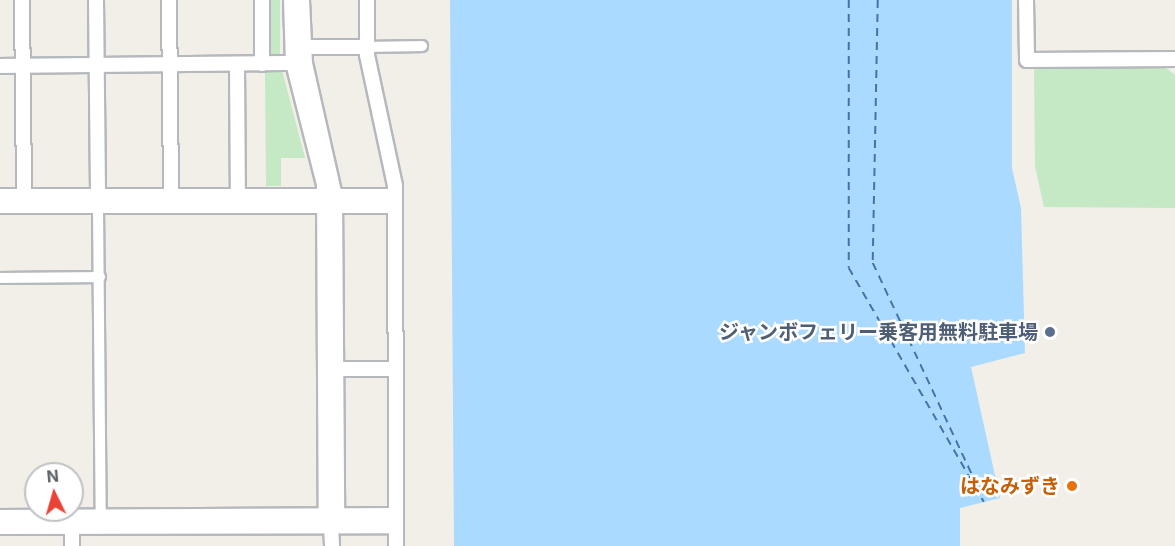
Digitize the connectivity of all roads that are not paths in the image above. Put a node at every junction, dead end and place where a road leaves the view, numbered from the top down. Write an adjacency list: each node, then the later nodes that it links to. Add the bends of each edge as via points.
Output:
1 (22, 0): 18 (street)
2 (96, 0): 19 (street)
3 (169, 0): 15 (street)
4 (262, 0): 14 (street)
5 (291, 0): 10 (street)
6 (302, 0): 10 (street)
7 (367, 0): 11 (street)
8 (1026, 0): 12 (street, via 1027,60)
9 (422, 46): 11 (street)
10 (297, 47): 11 (street); 13 (street)
11 (367, 47): 26 (street)
12 (1175, 59)
13 (299, 63): 14 (street); 25 (street)
14 (262, 64): 16 (street)
15 (170, 65): 16 (street); 19 (street); 24 (street)
16 (237, 65): 21 (street)
17 (0, 66): 18 (street)
18 (22, 66): 19 (street); 22 (street)
19 (96, 66): 23 (street)
20 (0, 196): 22 (street)
21 (238, 200): 24 (street); 25 (street)
22 (24, 201): 23 (street); 27 (street)
23 (98, 201): 24 (street); 28 (street)
24 (171, 201)
25 (330, 201): 26 (street); 30 (street)
26 (395, 201): 31 (street)
27 (0, 206)
28 (100, 277): 29 (street); 38 (street)
29 (0, 278)
30 (331, 369): 31 (street); 34 (street)
31 (396, 369): 35 (street)
32 (0, 518): 33 (street)
33 (24, 519)
34 (331, 519): 35 (street); 38 (street); 41 (street)
35 (396, 521): 42 (street)
36 (72, 522): 39 (street); 40 (street)
37 (84, 522): 38 (street)
38 (101, 522)
39 (0, 528)
40 (72, 546)
41 (332, 546)
42 (396, 546)

